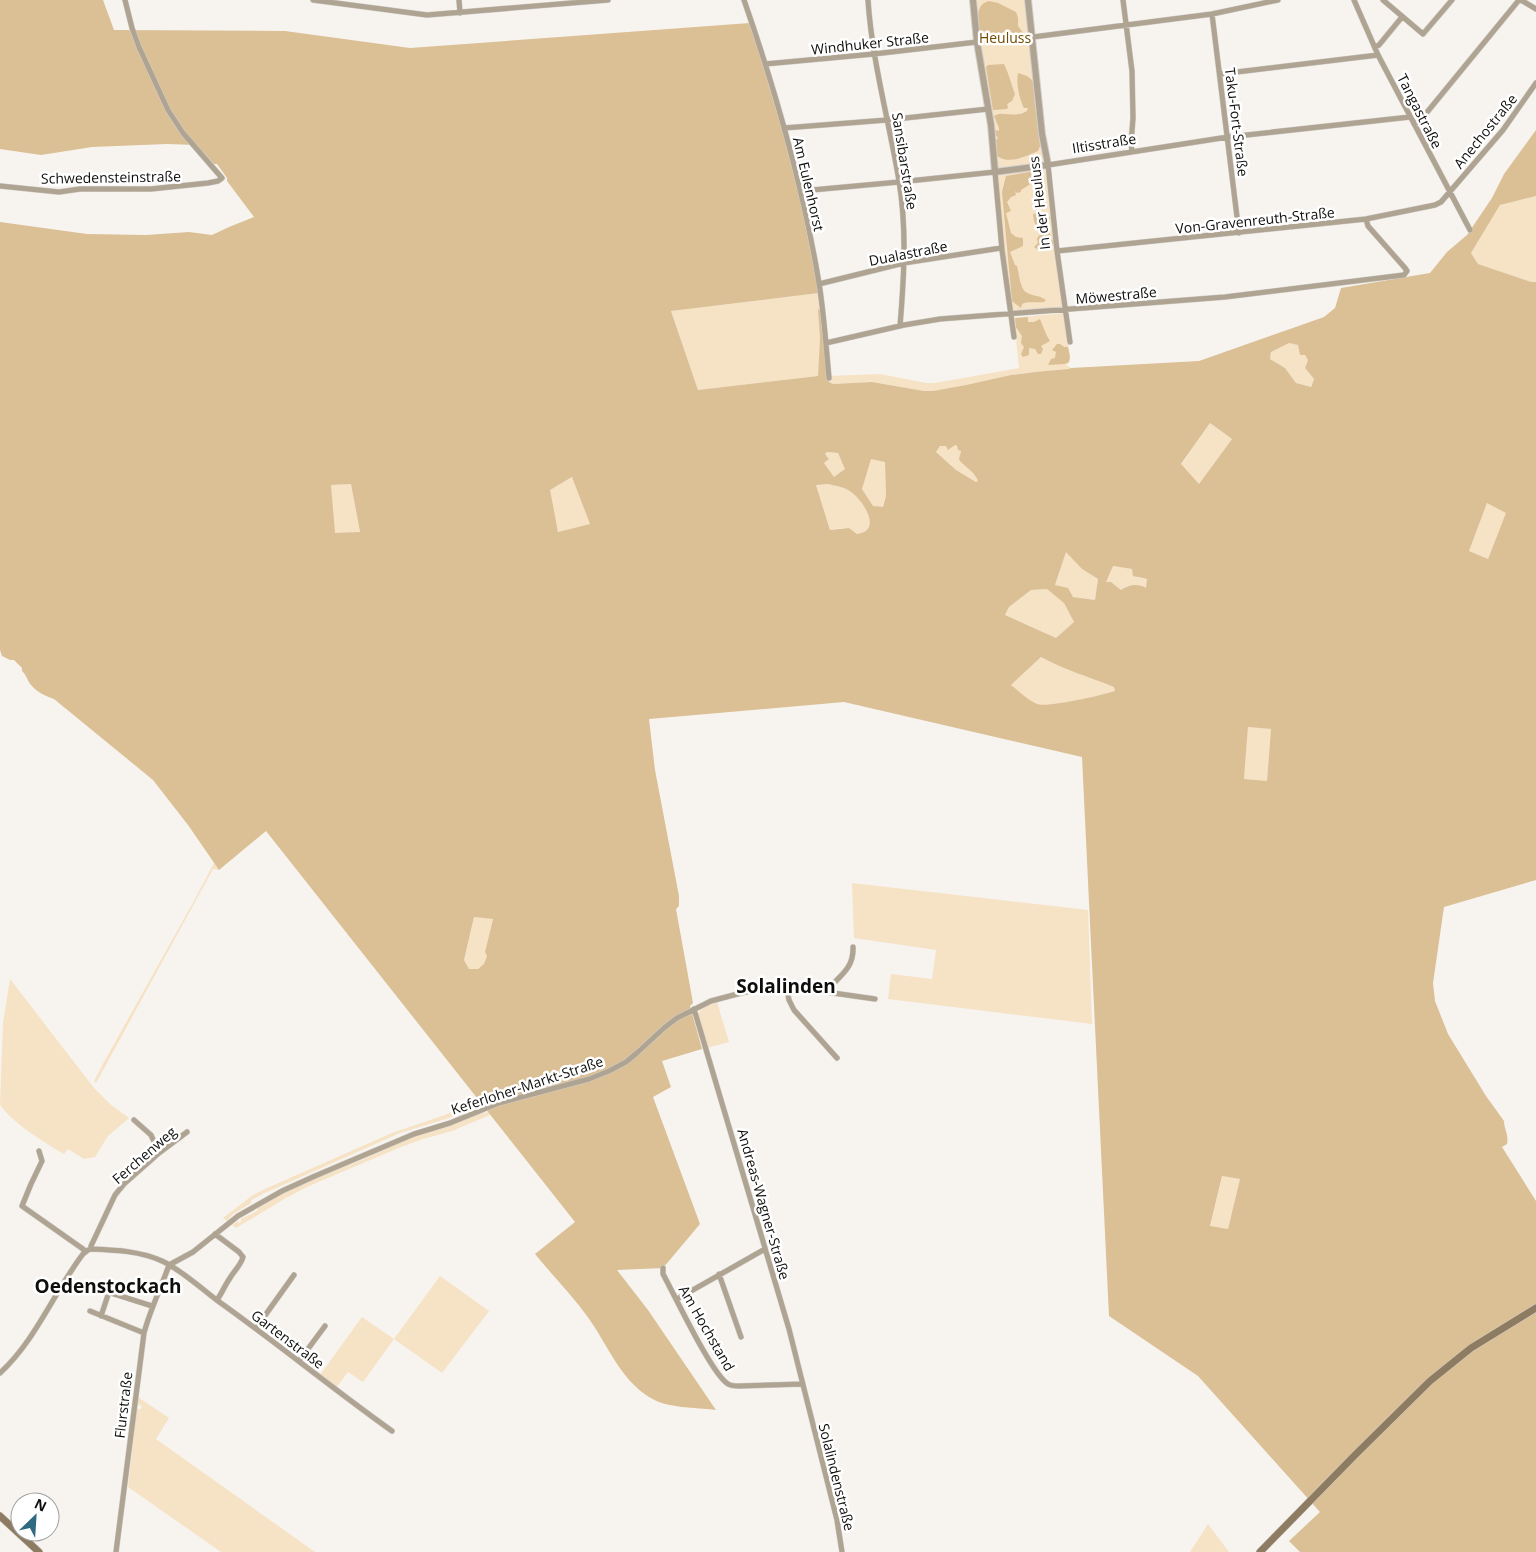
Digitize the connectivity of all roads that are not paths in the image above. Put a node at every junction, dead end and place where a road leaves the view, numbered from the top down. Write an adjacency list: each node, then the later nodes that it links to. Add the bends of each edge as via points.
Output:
1 (125, 0): 38 (street, Schwedensteinstraße, via 138,45 168,110 222,178 208,183 151,189 59,192)
2 (314, 0): 16 (street, via 426,15)
3 (459, 0): 16 (street)
4 (608, 0): 16 (street)
5 (744, 0): 25 (street, Am Eulenhorst)
6 (868, 0): 23 (street, Sansibarstraße)
7 (973, 0): 21 (street)
8 (1028, 0): 20 (street, In der Heuluss)
9 (1123, 0): 19 (street)
10 (1278, 0): 17 (street)
11 (1354, 0): 22 (street, Tangastraße)
12 (1383, 0): 18 (street)
13 (1452, 0): 18 (street, via 1423,34)
14 (1520, 0): 15 (street); 31 (street)
15 (1536, 9)
16 (460, 13)
17 (1212, 14): 19 (street); 26 (street, Taku-Fort-Straße)
18 (1402, 17): 22 (street)
19 (1126, 24): 20 (street); 34 (street, via 1132,71)
20 (1032, 37): 35 (street, In der Heuluss)
21 (977, 42): 23 (street, Windhuker Straße); 28 (street)
22 (1375, 47): 24 (street, Tangastraße)
23 (874, 54): 25 (street, Windhuker Straße); 30 (street, Sansibarstraße)
24 (1378, 55): 26 (street); 29 (street, Tangastraße)
25 (765, 64): 32 (street, Am Eulenhorst)
26 (1220, 74): 33 (street, Taku-Fort-Straße)
27 (1536, 83): 40 (street, Anechostraße, via 1503,130)
28 (988, 109): 30 (street); 36 (street)
29 (1410, 117): 31 (street, Tangastraße); 33 (street, Iltisstraße)
30 (888, 120): 32 (street); 37 (street, Sansibarstraße)
31 (1414, 124): 40 (street, Tangastraße)
32 (784, 128): 39 (street, Am Eulenhorst)
33 (1228, 137): 34 (street, Iltisstraße); 43 (street, Taku-Fort-Straße)
34 (1132, 152): 35 (street, Iltisstraße)
35 (1048, 165): 36 (street, Iltisstraße); 45 (street, In der Heuluss)
36 (995, 172): 37 (street, Iltisstraße); 44 (street)
37 (899, 182): 39 (street, Iltisstraße); 46 (street, Sansibarstraße)
38 (0, 186)
39 (801, 191): 47 (street, Am Eulenhorst)
40 (1449, 191): 41 (street, Von-Gravenreuth-Straße, via 1435,205); 42 (street, Tangastraße)
41 (1366, 219): 43 (street, Von-Gravenreuth-Straße); 48 (street, Möwestraße, via 1368,226 1407,271 1399,276 1260,293)
42 (1470, 230)
43 (1239, 233): 45 (street, Von-Gravenreuth-Straße)
44 (1001, 248): 46 (street, Dualastraße); 49 (street)
45 (1057, 251): 48 (street, In der Heuluss)
46 (904, 262): 47 (street, Dualastraße); 50 (street, Sansibarstraße)
47 (820, 284): 53 (street, Am Eulenhorst)
48 (1065, 310): 49 (street, Möwestraße); 52 (street, In der Heuluss)
49 (1010, 314): 50 (street, Möwestraße, via 940,319); 51 (street)
50 (900, 326): 53 (street, Möwestraße)
51 (1014, 337)
52 (1070, 342)
53 (826, 343): 54 (street, Am Eulenhorst)
54 (829, 378)
55 (853, 947): 57 (street, via 850,967)
56 (787, 990): 57 (street, Keferloher-Markt-Straße); 59 (street, Keferloher-Markt-Straße, via 745,992 711,1001); 60 (street, via 794,1010)
57 (826, 992): 58 (street, Keferloher-Markt-Straße)
58 (875, 1000)
59 (694, 1010): 65 (street, Keferloher-Markt-Straße, via 685,1013 626,1062 609,1071 414,1134 282,1191); 67 (street, Andreas-Wagner-Straße)
60 (837, 1058)
61 (134, 1120): 64 (street, via 151,1135)
62 (187, 1132): 64 (street, Ferchenweg)
63 (40, 1151): 68 (street, via 42,1161 22,1206)
64 (159, 1153): 66 (street, Ferchenweg, via 115,1195)
65 (214, 1234): 69 (street, Keferloher-Markt-Straße, via 193,1252); 76 (street, via 243,1257)
66 (91, 1249): 68 (street); 69 (street, Gartenstraße, via 128,1251)
67 (765, 1249): 71 (street); 87 (street, Andreas-Wagner-Straße)
68 (85, 1252): 86 (street, via 30,1338)
69 (169, 1265): 76 (street, Gartenstraße); 77 (street, Flurstraße)
70 (663, 1268): 75 (street, Am Hochstand)
71 (719, 1274): 75 (street); 84 (street)
72 (294, 1275): 82 (street)
73 (89, 1286): 74 (street)
74 (109, 1292): 77 (street); 80 (street)
75 (677, 1299): 87 (street, Am Hochstand, via 703,1351 726,1384)
76 (216, 1300): 82 (street, Gartenstraße)
77 (152, 1306): 83 (street, Flurstraße)
78 (1536, 1308): 94 (main road, via 1471,1348 1430,1381)
79 (90, 1311): 80 (street)
80 (102, 1316): 83 (street)
81 (325, 1326): 85 (street)
82 (256, 1328): 85 (street, Gartenstraße)
83 (144, 1333): 92 (street, Flurstraße)
84 (741, 1337)
85 (299, 1361): 89 (street, Gartenstraße)
86 (0, 1373)
87 (803, 1384): 88 (street, Andreas-Wagner-Straße)
88 (808, 1407): 93 (street, Solalindenstraße)
89 (392, 1431)
90 (0, 1516): 91 (main road)
91 (39, 1552)
92 (116, 1552)
93 (842, 1552)
94 (1260, 1552)

